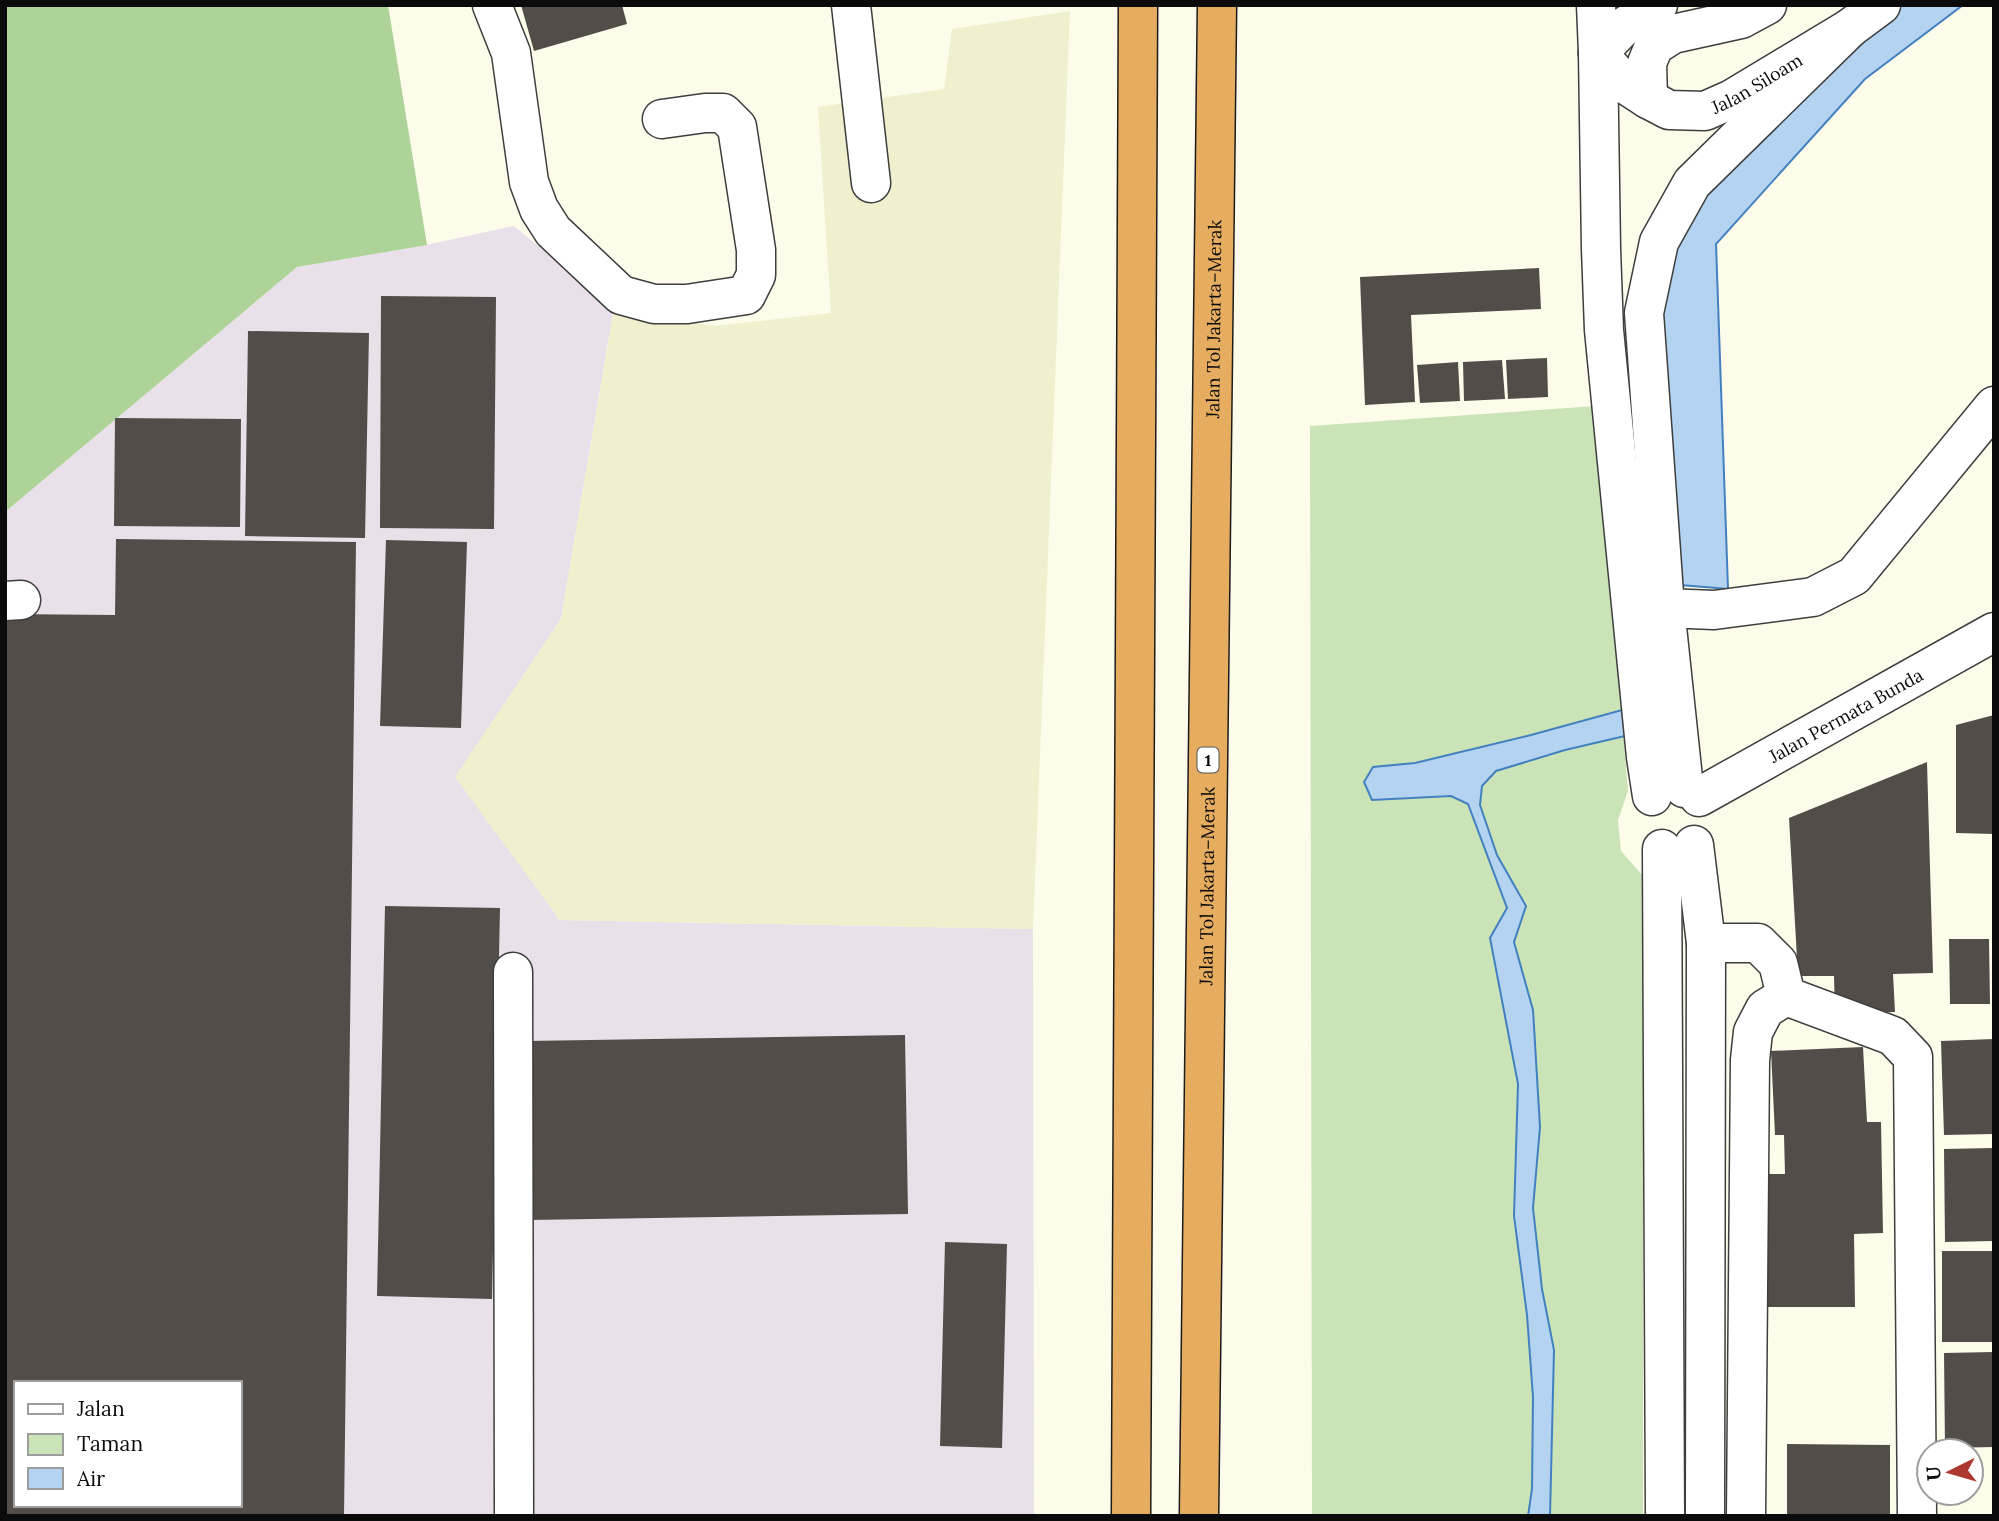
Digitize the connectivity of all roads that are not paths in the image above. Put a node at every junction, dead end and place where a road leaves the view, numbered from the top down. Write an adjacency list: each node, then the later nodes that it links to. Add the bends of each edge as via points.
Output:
1 (492, 5): 12 (street, via 511,53 529,182 553,231 621,295 654,304 746,295 756,275 757,250 737,127 723,113)
2 (851, 5): 13 (street)
3 (1138, 5): 24 (highway)
4 (1217, 5): 25 (highway, Jalan Tol Jakarta–Merak / 1)
5 (1596, 5): 10 (street)
6 (1767, 5): 11 (street, via 1741,19 1673,34 1654,46 1647,62)
7 (1881, 5): 9 (street, Jalan Siloam)
8 (1640, 10): 10 (street)
9 (1850, 28): 11 (street, Jalan Siloam, via 1705,111 1670,110); 15 (street, via 1692,183 1659,242 1644,313)
10 (1598, 53): 11 (street, Jalan Siloam, via 1625,84); 17 (street, via 1605,330)
11 (1648, 99)
12 (662, 118)
13 (871, 183)
14 (1994, 406): 15 (street, via 1854,576 1813,597 1714,610)
15 (1665, 608): 17 (street)
16 (1994, 632): 18 (street, Jalan Permata Bunda)
17 (1653, 653): 18 (street, via 1662,753)
18 (1678, 794): 19 (street, via 1707,813 1705,831); 19 (street, via 1644,810 1643,825 1650,840)
19 (1678, 847): 20 (street); 26 (street)
20 (1706, 943): 22 (street, via 1758,943 1778,963); 27 (street)
21 (513, 972): 23 (street)
22 (1786, 996): 28 (street, via 1765,1009 1753,1032 1750,1060); 29 (street, via 1893,1036 1913,1057)
23 (514, 1516)
24 (1131, 1516)
25 (1199, 1516)
26 (1665, 1516)
27 (1705, 1516)
28 (1746, 1516)
29 (1917, 1516)

